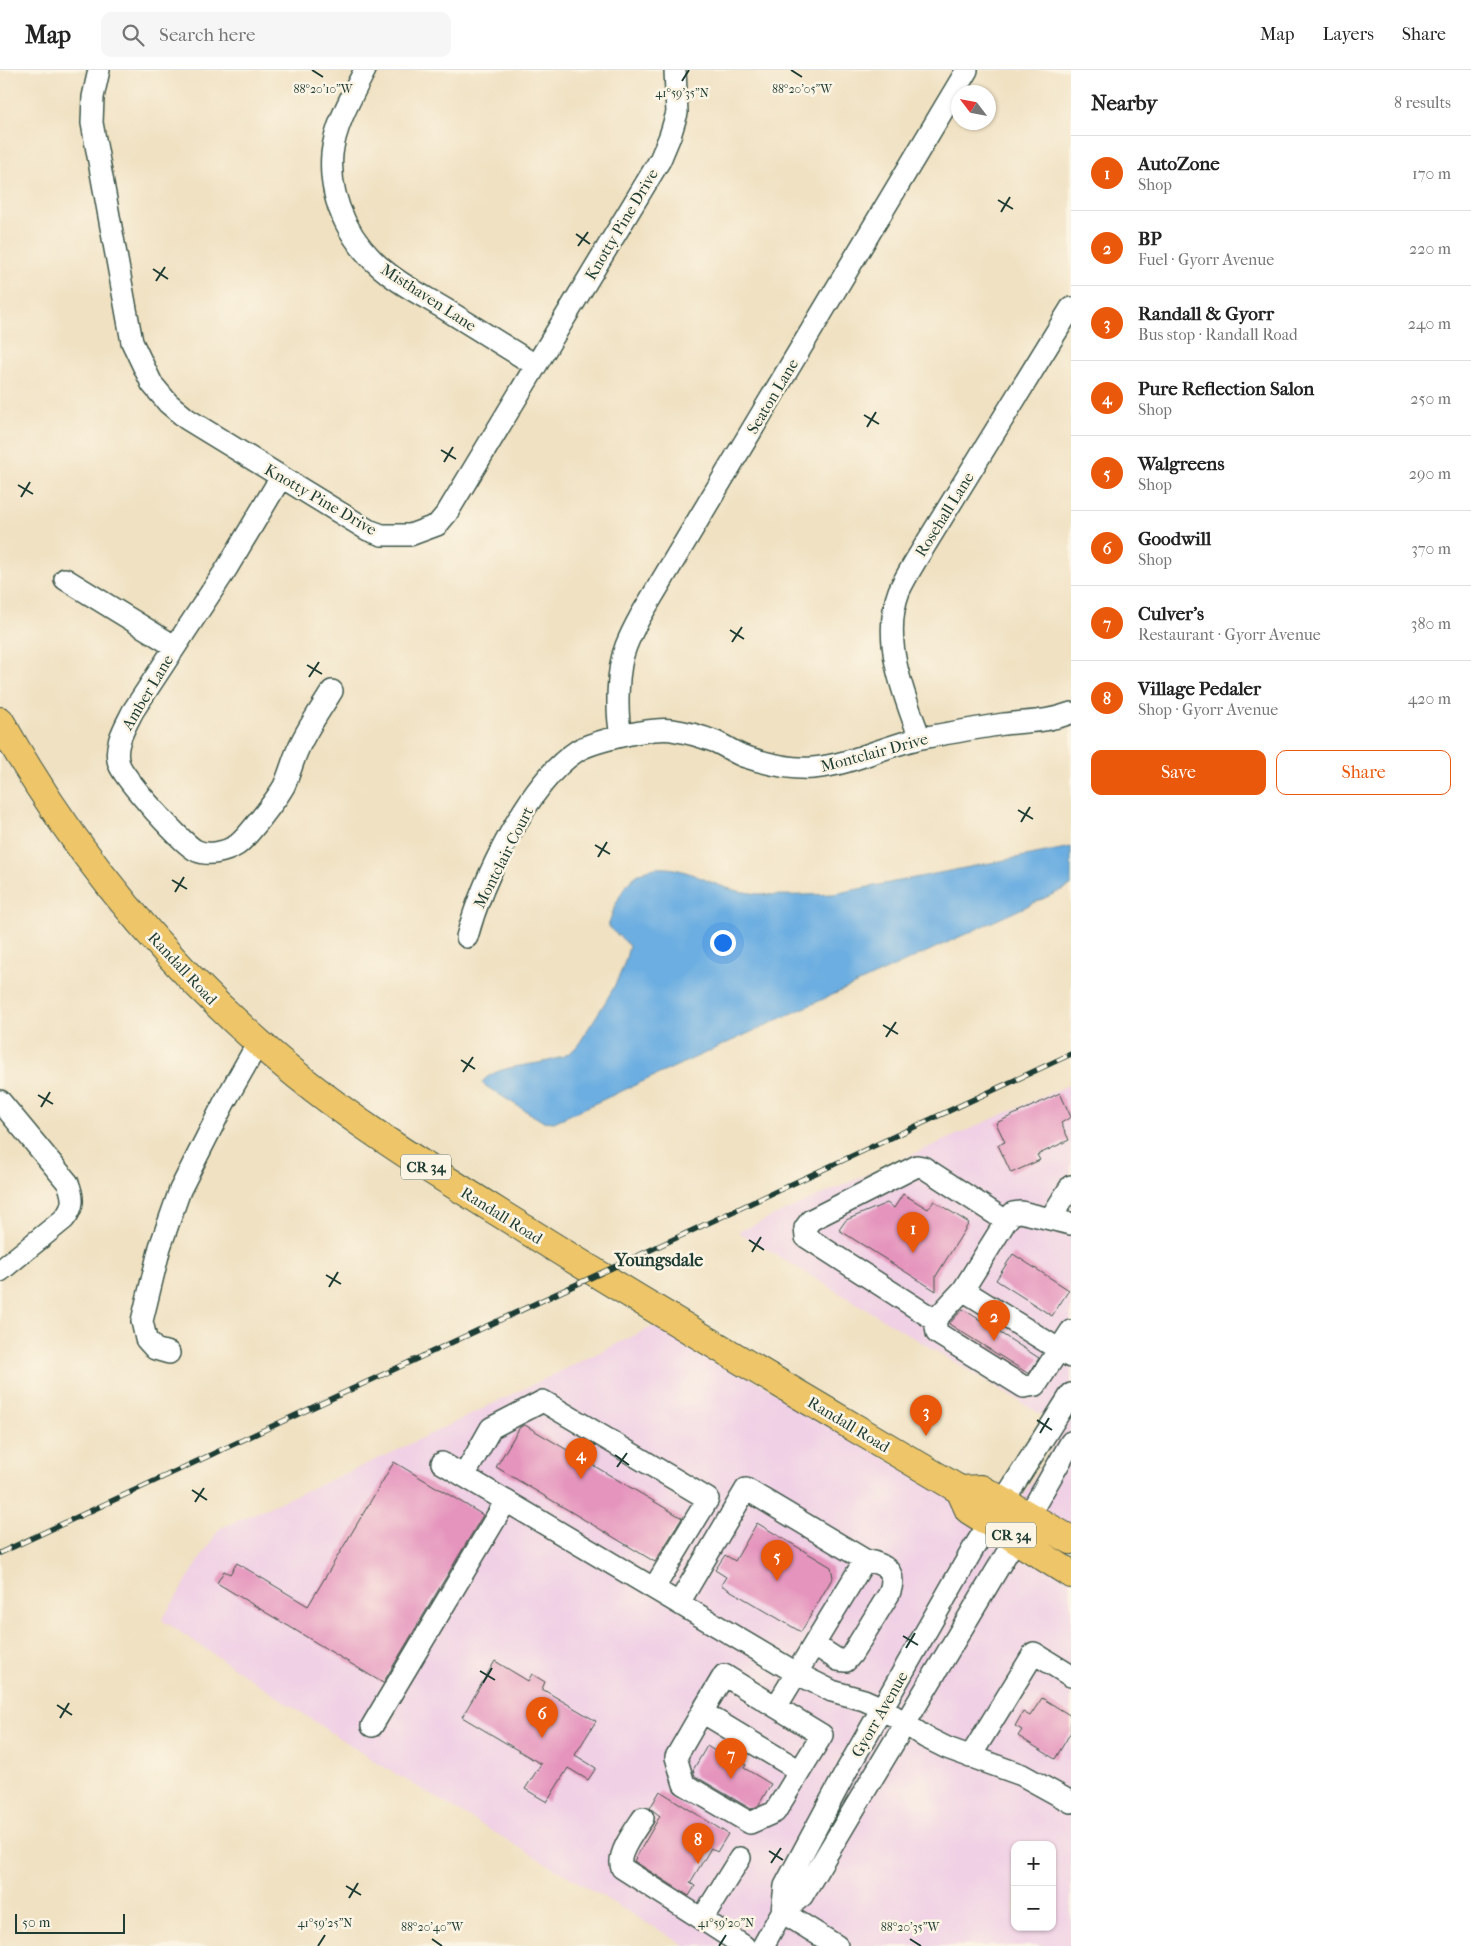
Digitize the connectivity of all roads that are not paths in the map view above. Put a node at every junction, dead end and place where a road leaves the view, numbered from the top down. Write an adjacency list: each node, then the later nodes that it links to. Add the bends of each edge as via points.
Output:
1 (99, 70): 7 (street, Knotty Pine Drive, via 92,123 132,342 152,384 168,403 188,420)
2 (365, 70): 6 (street, Misthaven Lane, via 338,128 332,154 332,182 338,206 351,233 368,255 390,275)
3 (676, 70): 6 (street, Knotty Pine Drive, via 677,113 660,160)
4 (967, 70): 13 (street, Seaton Lane, via 640,617 626,647 621,668)
5 (1071, 308): 14 (street, Rosehall Lane, via 899,592 891,632 903,692)
6 (535, 365): 7 (street, Knotty Pine Drive, via 437,525 410,535 382,535 368,530)
7 (281, 477): 9 (street, Amber Lane, via 227,568)
8 (65, 579): 9 (street)
9 (174, 646): 10 (street, Amber Lane, via 133,711 117,748 119,764 129,779 178,838 199,852 214,854 236,845 249,832 283,787 299,746)
10 (332, 691)
11 (1071, 713): 14 (street, Montclair Drive, via 1054,720 1005,724)
12 (0, 721): 16 (main road, Randall Road / CR 34, via 39,788 104,878 174,960)
13 (621, 736): 14 (street, Montclair Drive, via 650,730 672,730 715,742 766,763 813,768 844,762); 15 (street, Montclair Court, via 578,750 552,774 531,800 496,862)
14 (920, 738)
15 (467, 937)
16 (258, 1043): 26 (street, via 180,1190 160,1247 142,1321 146,1339 155,1349); 33 (main road, Randall Road / CR 34, via 336,1106 425,1167 597,1274 960,1490 981,1489)
17 (0, 1101): 22 (street, via 68,1183 74,1196 71,1210 64,1218)
18 (1071, 1186): 19 (street)
19 (1050, 1219): 20 (street, via 1022,1212 1013,1213); 21 (street)
20 (1006, 1221): 23 (street); 24 (street, via 917,1166 811,1220 805,1228 806,1237)
21 (1071, 1224)
22 (0, 1271)
23 (963, 1290): 24 (street); 27 (street)
24 (935, 1320): 27 (street, via 938,1333 1024,1388 1036,1385)
25 (1071, 1331): 27 (street)
26 (169, 1353)
27 (1065, 1354)
28 (1071, 1394): 33 (street, Gyorr Avenue)
29 (1071, 1442): 34 (street, Gyorr Avenue)
30 (442, 1463): 31 (street)
31 (464, 1476): 32 (street); 38 (street, via 491,1428 543,1401 552,1406 708,1499)
32 (506, 1501): 38 (street); 47 (street)
33 (996, 1511): 34 (main road, Randall Road / CR 34); 44 (street, Gyorr Avenue)
34 (1022, 1527): 35 (main road, Randall Road / CR 34); 37 (main road, Randall Road / CR 34); 46 (street, Gyorr Avenue)
35 (1071, 1540)
36 (865, 1560): 39 (street, via 746,1490); 40 (street); 40 (street, via 887,1568 892,1586 889,1594 846,1661 838,1660)
37 (1071, 1574)
38 (654, 1588): 39 (street)
39 (679, 1603): 41 (street)
40 (814, 1645): 41 (street)
41 (798, 1674): 43 (street); 44 (street, via 832,1691)
42 (1071, 1676): 48 (street, via 1034,1653)
43 (776, 1707): 45 (street, via 724,1675); 49 (street, via 822,1735)
44 (882, 1708): 46 (street); 53 (street, Gyorr Avenue, via 785,1886)
45 (702, 1712): 49 (street); 49 (street, via 676,1758 684,1784 750,1823 775,1812)
46 (905, 1723): 48 (street, via 925,1737); 53 (street, Gyorr Avenue, via 802,1896)
47 (372, 1726)
48 (970, 1758): 50 (street, via 1022,1775)
49 (800, 1771)
50 (1071, 1802)
51 (642, 1818): 54 (street, via 621,1855 622,1868)
52 (740, 1858): 54 (street)
53 (782, 1912): 56 (street, Gyorr Avenue); 57 (street)
54 (702, 1920): 55 (street)
55 (744, 1946)
56 (763, 1946)
57 (837, 1946)

